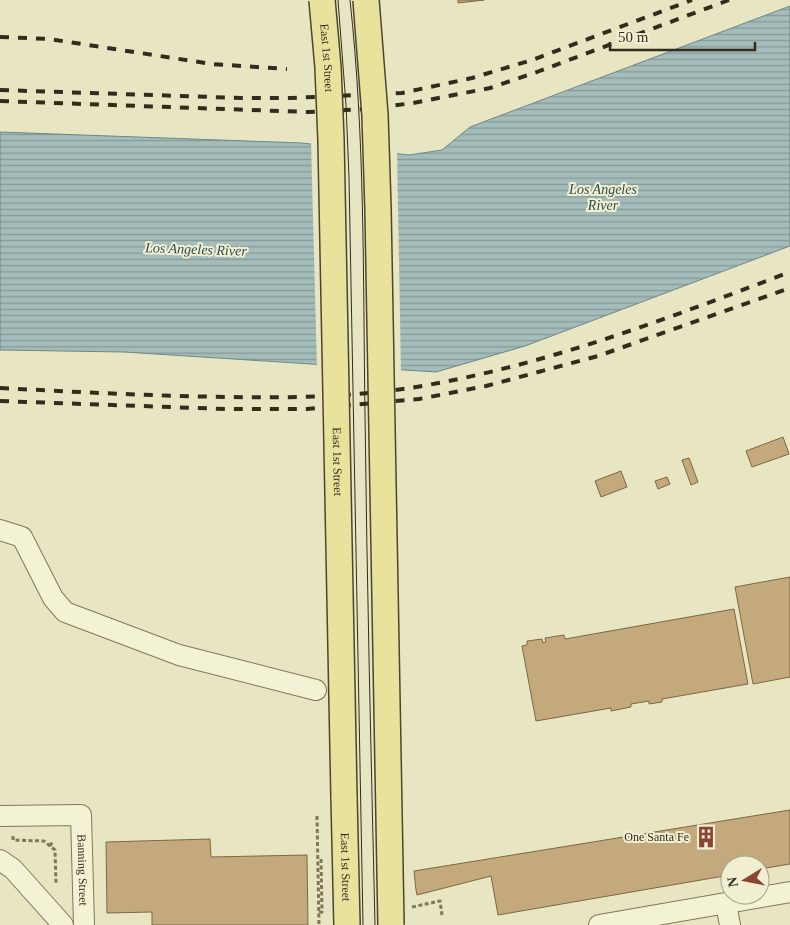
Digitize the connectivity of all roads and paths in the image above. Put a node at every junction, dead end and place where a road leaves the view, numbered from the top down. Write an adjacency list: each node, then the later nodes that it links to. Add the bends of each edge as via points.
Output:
1 (322, 0): 23 (main road, East 1st Street, bridge, via 331,140)
2 (366, 0): 24 (main road, bridge, via 377,170)
3 (0, 530): 4 (street, via 22,536 53,598 65,612 179,655)
4 (316, 690)
5 (0, 816): 21 (street, Banning Street, via 81,815)
6 (317, 816): 18 (path)
7 (13, 836): 9 (path, via 13,840 44,841)
8 (53, 841): 9 (path)
9 (50, 846): 12 (path, via 55,850)
10 (321, 858): 18 (path, via 322,912)
11 (0, 860): 20 (street)
12 (56, 885)
13 (790, 892): 14 (street)
14 (770, 896)
15 (412, 899): 19 (path, via 412,907 440,901)
16 (720, 905): 25 (street)
17 (726, 905): 26 (street)
18 (319, 912): 22 (path)
19 (442, 915)
20 (63, 925)
21 (84, 925)
22 (319, 925)
23 (347, 925)
24 (391, 925)
25 (600, 925)
26 (730, 925)

